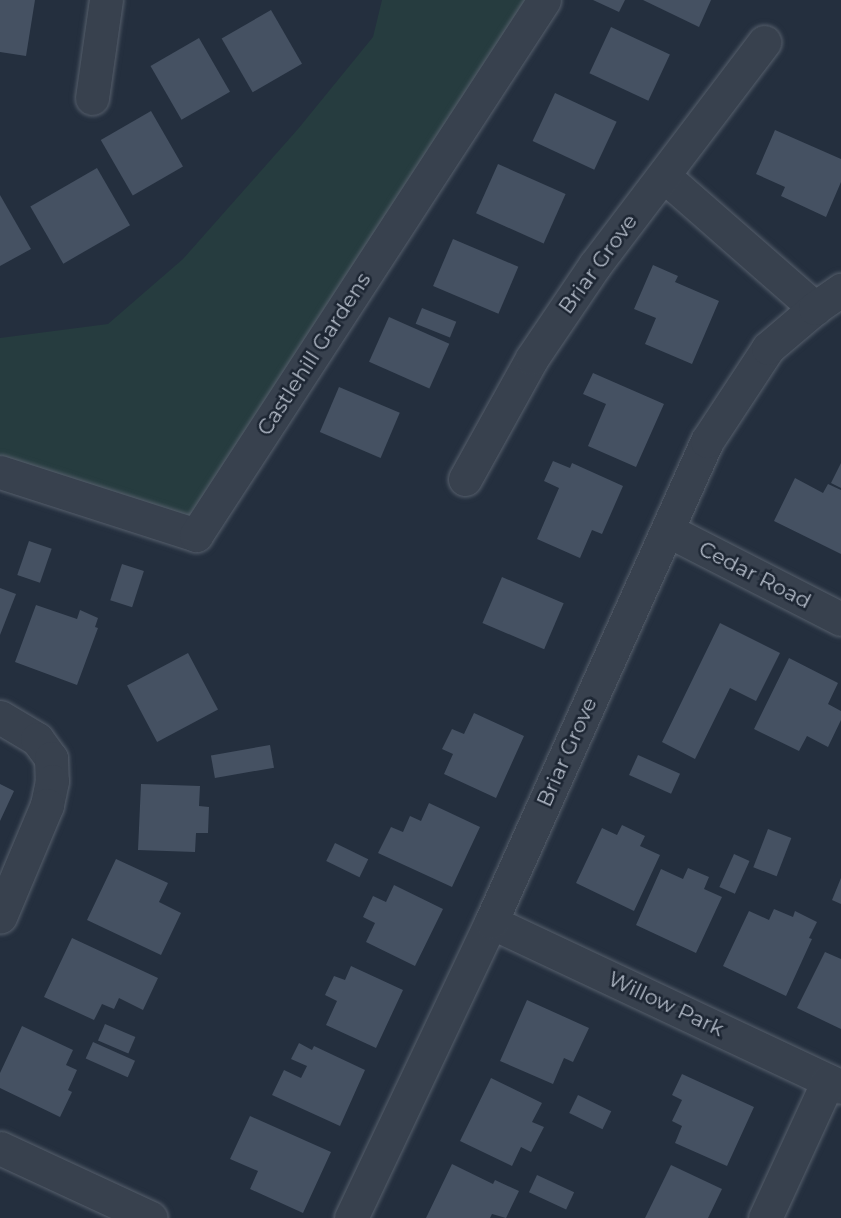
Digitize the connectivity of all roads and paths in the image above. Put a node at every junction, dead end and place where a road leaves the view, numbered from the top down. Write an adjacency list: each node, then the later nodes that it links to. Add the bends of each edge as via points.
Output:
1 (106, 0): 4 (street)
2 (544, 0): 7 (street, Castlehill Gardens, via 196,535)
3 (764, 42): 5 (street, Briar Grove)
4 (92, 98)
5 (664, 176): 6 (street, Briar Grove); 8 (street, Briar Grove, via 595,265 532,358)
6 (828, 299): 9 (street, Briar Grove, via 768,348 737,392 707,441)
7 (0, 472)
8 (465, 479)
9 (669, 531): 10 (street, Cedar Road); 13 (street, Briar Grove)
10 (841, 619)
11 (0, 717): 12 (street, via 37,739 51,758 52,781 47,805)
12 (0, 917)
13 (491, 922): 14 (street, Willow Park); 17 (street, Briar Grove)
14 (835, 1084): 18 (street)
15 (0, 1148): 16 (street)
16 (151, 1218)
17 (351, 1218)
18 (765, 1218)

